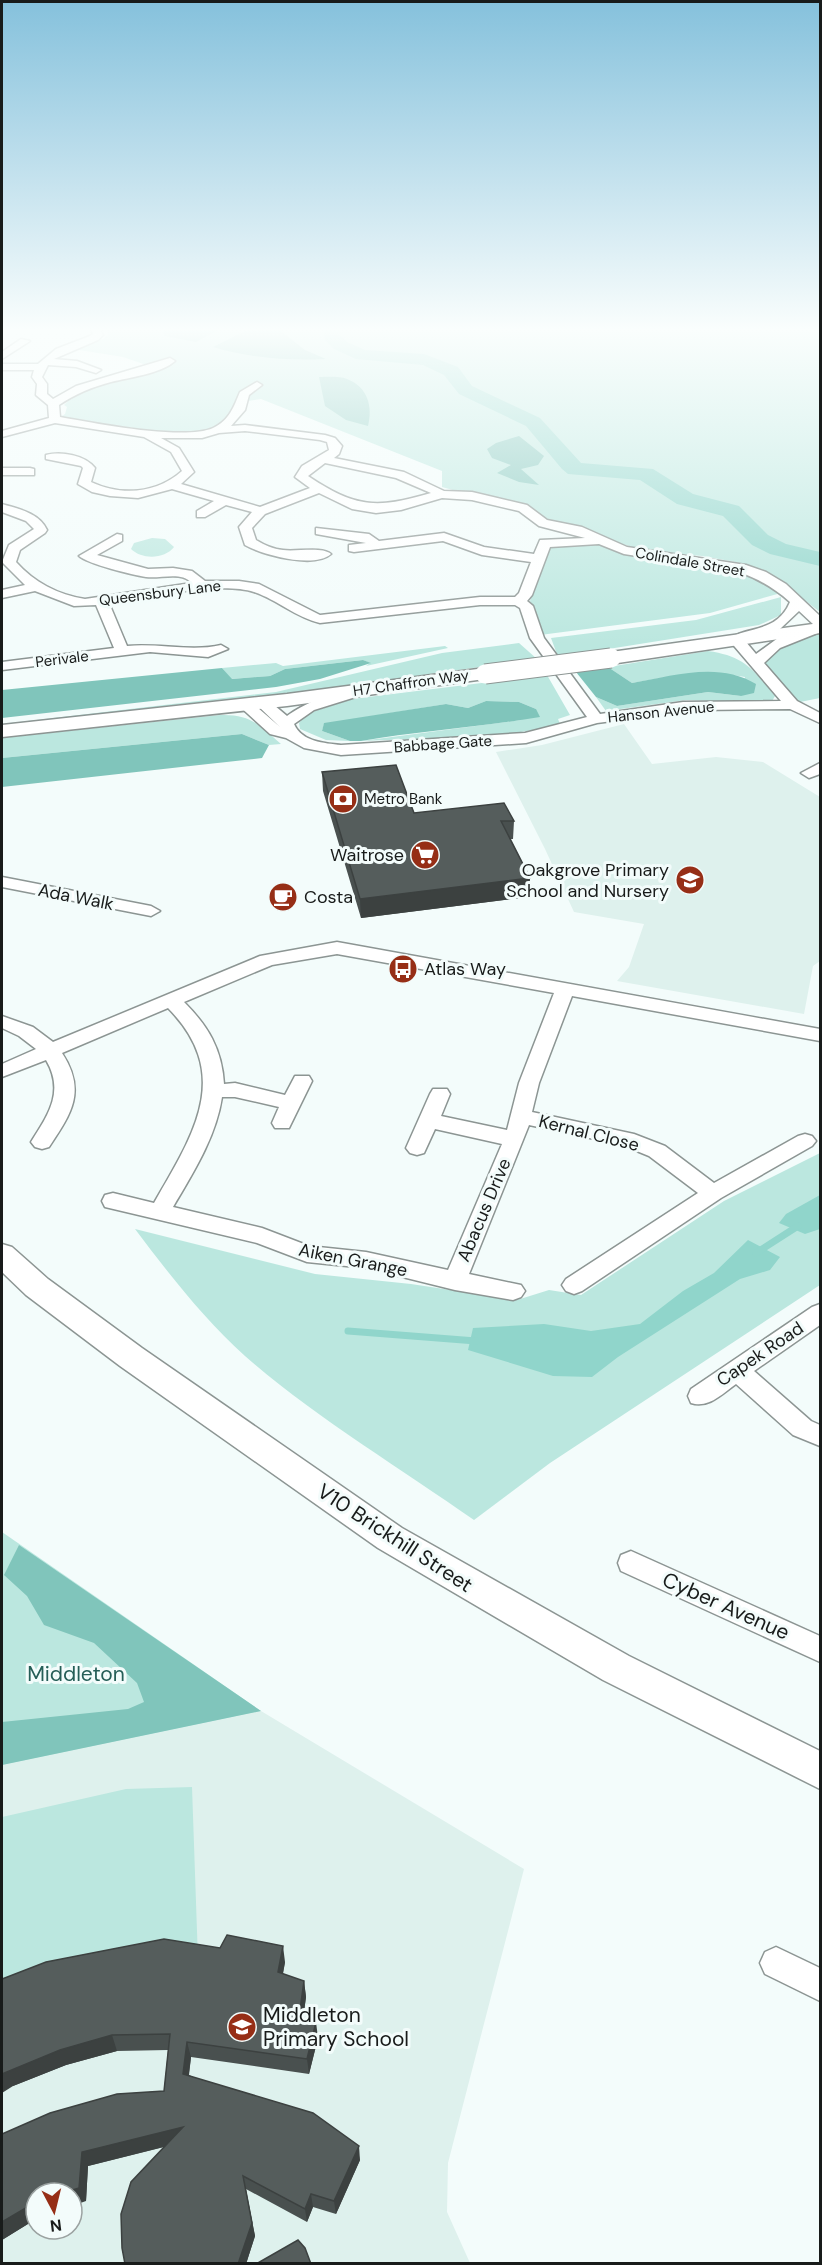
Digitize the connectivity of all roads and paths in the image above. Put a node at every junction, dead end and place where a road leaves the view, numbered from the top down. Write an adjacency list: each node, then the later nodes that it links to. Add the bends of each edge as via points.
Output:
1 (146, 434): 4 (street); 5 (street)
2 (206, 434): 4 (street)
3 (286, 434): 7 (street, via 331,440 336,446)
4 (202, 435): 5 (street)
5 (175, 450): 10 (street, via 188,472)
6 (50, 458): 10 (street, via 85,464 89,468 84,484 109,493 139,495)
7 (325, 459): 11 (street, Colindale Street, via 306,469 301,477); 12 (street, via 352,468 388,471 424,482)
8 (32, 471): 9 (street)
9 (2, 472)
10 (171, 485): 13 (street)
11 (319, 489): 12 (street, Colindale Street, via 356,506 376,509); 15 (street)
12 (441, 494): 17 (street, Colindale Street, via 472,496 523,508)
13 (224, 501): 15 (street); 16 (street)
14 (2, 508): 26 (street, Queensbury Lane, via 33,519 40,530 14,548)
15 (261, 511): 24 (street, via 245,527 253,550 298,557)
16 (201, 514)
17 (543, 523): 20 (street, Colindale Street, via 578,530); 21 (street, via 536,533)
18 (321, 531): 22 (street, via 369,538)
19 (117, 538): 28 (street, via 86,556 148,573 192,575)
20 (600, 541): 21 (street); 32 (street, Colindale Street, via 637,554 741,568 773,581)
21 (545, 543): 25 (street)
22 (375, 545): 23 (street); 25 (street, via 444,537 482,551)
23 (354, 548)
24 (324, 554)
25 (538, 559): 31 (street, via 525,595)
26 (5, 562): 27 (street, Queensbury Lane)
27 (38, 586): 29 (street); 30 (street, Queensbury Lane, via 57,599 85,603)
28 (203, 587): 30 (street, Queensbury Lane); 31 (street, Queensbury Lane, via 253,586 297,613 320,619 480,601)
29 (2, 594)
30 (100, 600): 35 (street)
31 (518, 601): 42 (street, Hanson Avenue, via 526,606 532,627)
32 (797, 602): 33 (street, Colindale Street); 34 (street, via 794,612 782,623)
33 (820, 627): 34 (street, H7 Chaffron Way); 37 (street, via 776,644)
34 (738, 640): 37 (street); 39 (street, H7 Chaffron Way, bridge)
35 (123, 651): 36 (street, Perivale, via 150,648); 38 (street, Perivale)
36 (214, 654)
37 (756, 664): 41 (street)
38 (2, 666)
39 (363, 690): 40 (street, H7 Chaffron Way); 44 (street, via 309,707)
40 (254, 704): 44 (street, Babbage Gate, via 275,731); 45 (street, H7 Chaffron Way)
41 (792, 704): 42 (street, Hanson Avenue, via 672,707); 43 (street)
42 (596, 719): 44 (street, Babbage Gate, via 526,738 378,749 341,750 310,745)
43 (820, 719)
44 (288, 729)
45 (2, 731)
46 (2, 882): 47 (street, Ada Walk)
47 (151, 911)
48 (565, 989): 49 (street, via 337,948 267,960); 51 (street); 58 (street, Abacus Drive, via 529,1083)
49 (171, 1000): 52 (street); 55 (street, via 194,1022 206,1043 213,1065)
50 (2, 1022): 52 (street, via 35,1036)
51 (820, 1035)
52 (49, 1051): 53 (street); 63 (street, via 64,1073 65,1097)
53 (2, 1071)
54 (302, 1081): 57 (street)
55 (214, 1091): 57 (street, via 235,1090); 67 (street, via 202,1136)
56 (440, 1094): 59 (street)
57 (290, 1103): 60 (street)
58 (522, 1117): 61 (street, Abacus Drive); 65 (street, Kernal Close, via 627,1138 657,1151)
59 (429, 1121): 61 (street, Abacus Drive); 64 (street)
60 (282, 1123)
61 (514, 1139): 69 (street, Abacus Drive)
62 (805, 1141): 65 (street)
63 (42, 1142)
64 (417, 1148)
65 (713, 1193): 70 (street)
66 (113, 1202): 67 (street, Aiken Grange)
67 (160, 1211): 69 (street, Aiken Grange, via 262,1236 307,1254 366,1260)
68 (2, 1255): 78 (street, V10 Brickhill Street, via 37,1287 216,1419 390,1538 505,1607 657,1690)
69 (454, 1281): 71 (street, Aiken Grange)
70 (574, 1285)
71 (513, 1291)
72 (820, 1313): 73 (street, Capek Road)
73 (737, 1371): 74 (street, Capek Road); 75 (street, via 801,1428)
74 (700, 1396)
75 (820, 1436)
76 (631, 1563): 77 (street, Cyber Avenue)
77 (820, 1649)
78 (820, 1771)
79 (776, 1963): 80 (street)
80 (820, 1985)

